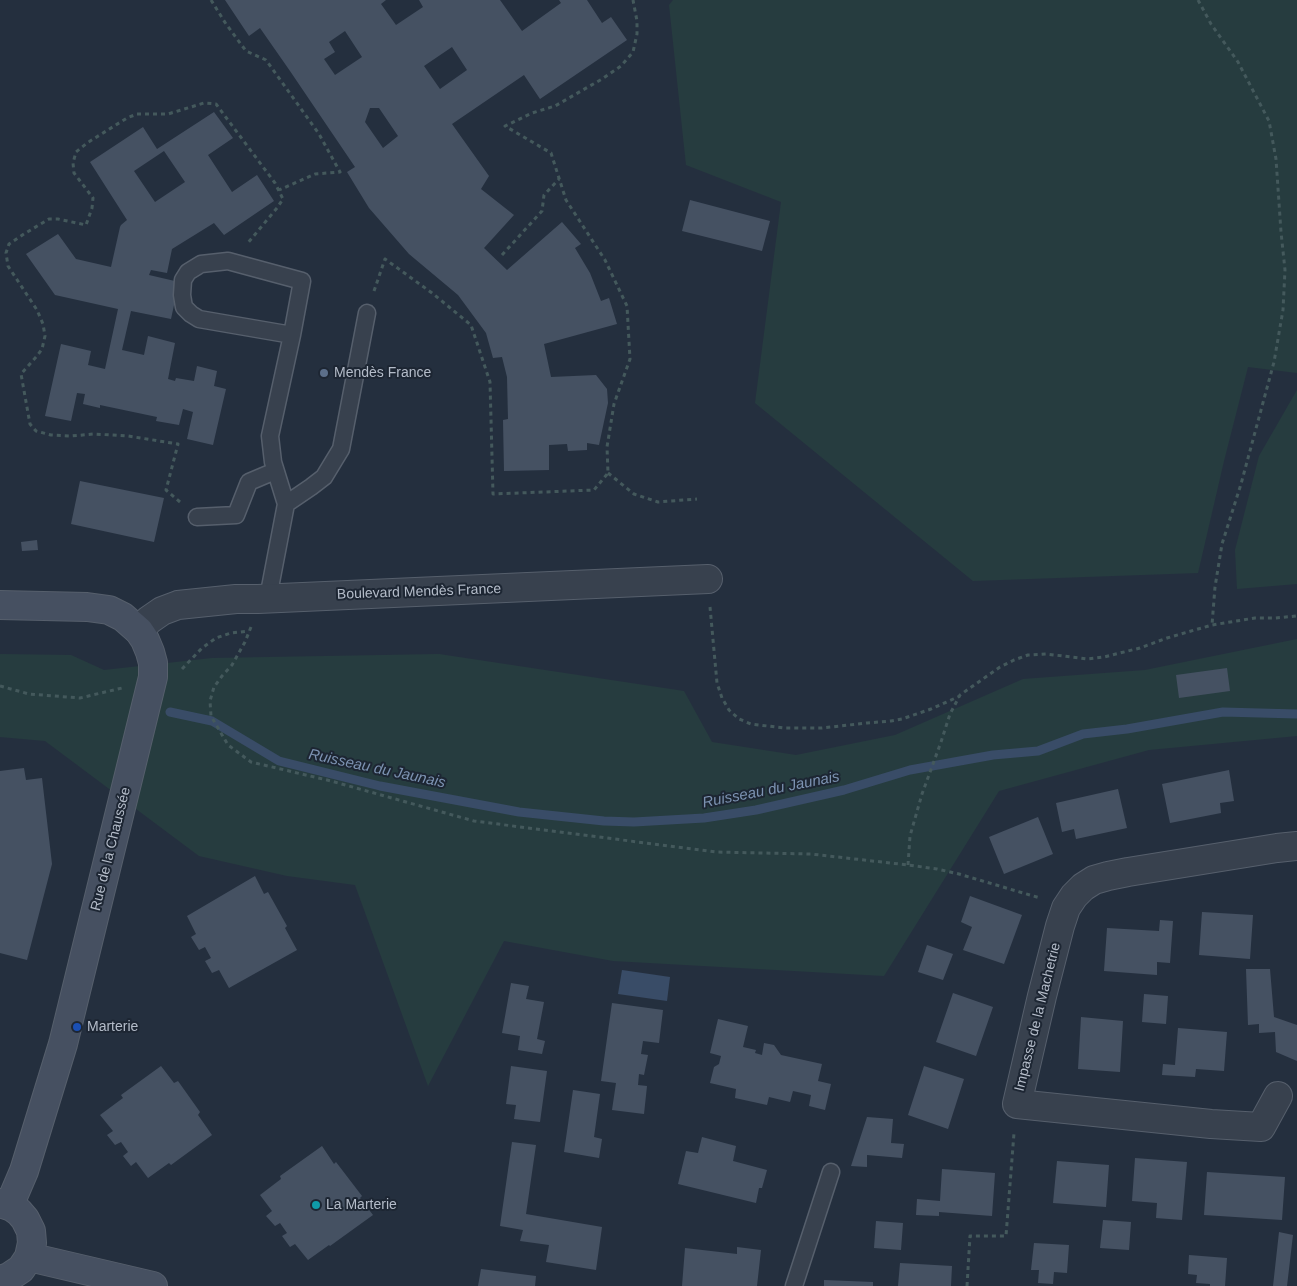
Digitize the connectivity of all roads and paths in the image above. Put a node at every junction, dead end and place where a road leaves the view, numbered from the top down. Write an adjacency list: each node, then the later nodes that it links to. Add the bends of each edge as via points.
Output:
1 (211, 0): 5 (path, via 246,51 266,60 319,134 340,172 315,174)
2 (633, 0): 4 (path, via 637,34 633,52 621,66 555,106 504,126 551,153)
3 (1198, 0): 19 (path, via 1238,62 1269,121 1276,159 1285,270 1283,310 1274,362 1222,544)
4 (559, 178): 6 (path, via 544,195 542,211); 11 (path, via 566,200 605,260 626,306 630,359 614,404 607,447)
5 (279, 190): 7 (path, via 283,199 249,240); 14 (path, via 216,104 204,103 168,114 137,114 76,152 72,163 74,173 93,198 86,225 49,219 9,244 6,253 8,266 37,310 45,336 42,349 21,374 30,424 36,431 51,435 94,434 178,444 166,490)
6 (502, 255)
7 (235, 263): 9 (lane, via 302,281); 9 (lane, via 200,264 188,272 183,280 184,307 199,319)
8 (367, 314): 11 (path, via 385,259 471,325 490,382 493,494 594,490); 13 (lane, via 341,449 324,477)
9 (292, 335): 10 (lane, via 270,436)
10 (276, 471): 13 (lane); 14 (lane, via 250,482 236,515)
11 (608, 473): 12 (path, via 634,494 658,502)
12 (697, 499)
13 (286, 504): 16 (lane)
14 (197, 517)
15 (708, 579): 16 (street, Boulevard Mendès France); 24 (path, via 717,683 729,710 739,719 751,724 784,728 891,722)
16 (263, 599): 20 (street, Boulevard Mendès France, via 178,605 162,611); 21 (path)
17 (0, 605): 20 (street, Rue de la Chaussée, via 109,610)
18 (1297, 616): 19 (path)
19 (1212, 625): 24 (path, via 1104,657 1028,655 1000,667)
20 (139, 631): 23 (street, Rue de la Chaussée, via 152,657)
21 (249, 631): 23 (path, via 216,638 202,648 175,678 170,690); 26 (path, via 232,666 214,687 210,700 211,716 220,734 228,745 251,762 474,821 716,852 811,854)
22 (0, 686): 23 (path, via 29,694 80,698 133,686)
23 (151, 686): 31 (street, Rue de la Chaussée, via 63,1044 24,1171)
24 (960, 696): 26 (path, via 950,714 922,794 910,836)
25 (1287, 847): 27 (street, Impasse de la Machetrie, via 1108,876 1082,887)
26 (908, 865): 27 (path, via 959,874)
27 (1066, 908): 29 (street, Impasse de la Machetrie)
28 (1278, 1096): 29 (street, Impasse de la Machetrie, via 1261,1126)
29 (1017, 1104): 36 (path, via 1006,1236 970,1236)
30 (831, 1172): 35 (lane)
31 (4, 1204): 32 (street, via 21,1214 29,1226 32,1244)
32 (29, 1256): 33 (street, via 16,1272); 34 (street)
33 (0, 1280)
34 (153, 1286)
35 (794, 1286)
36 (967, 1286)

